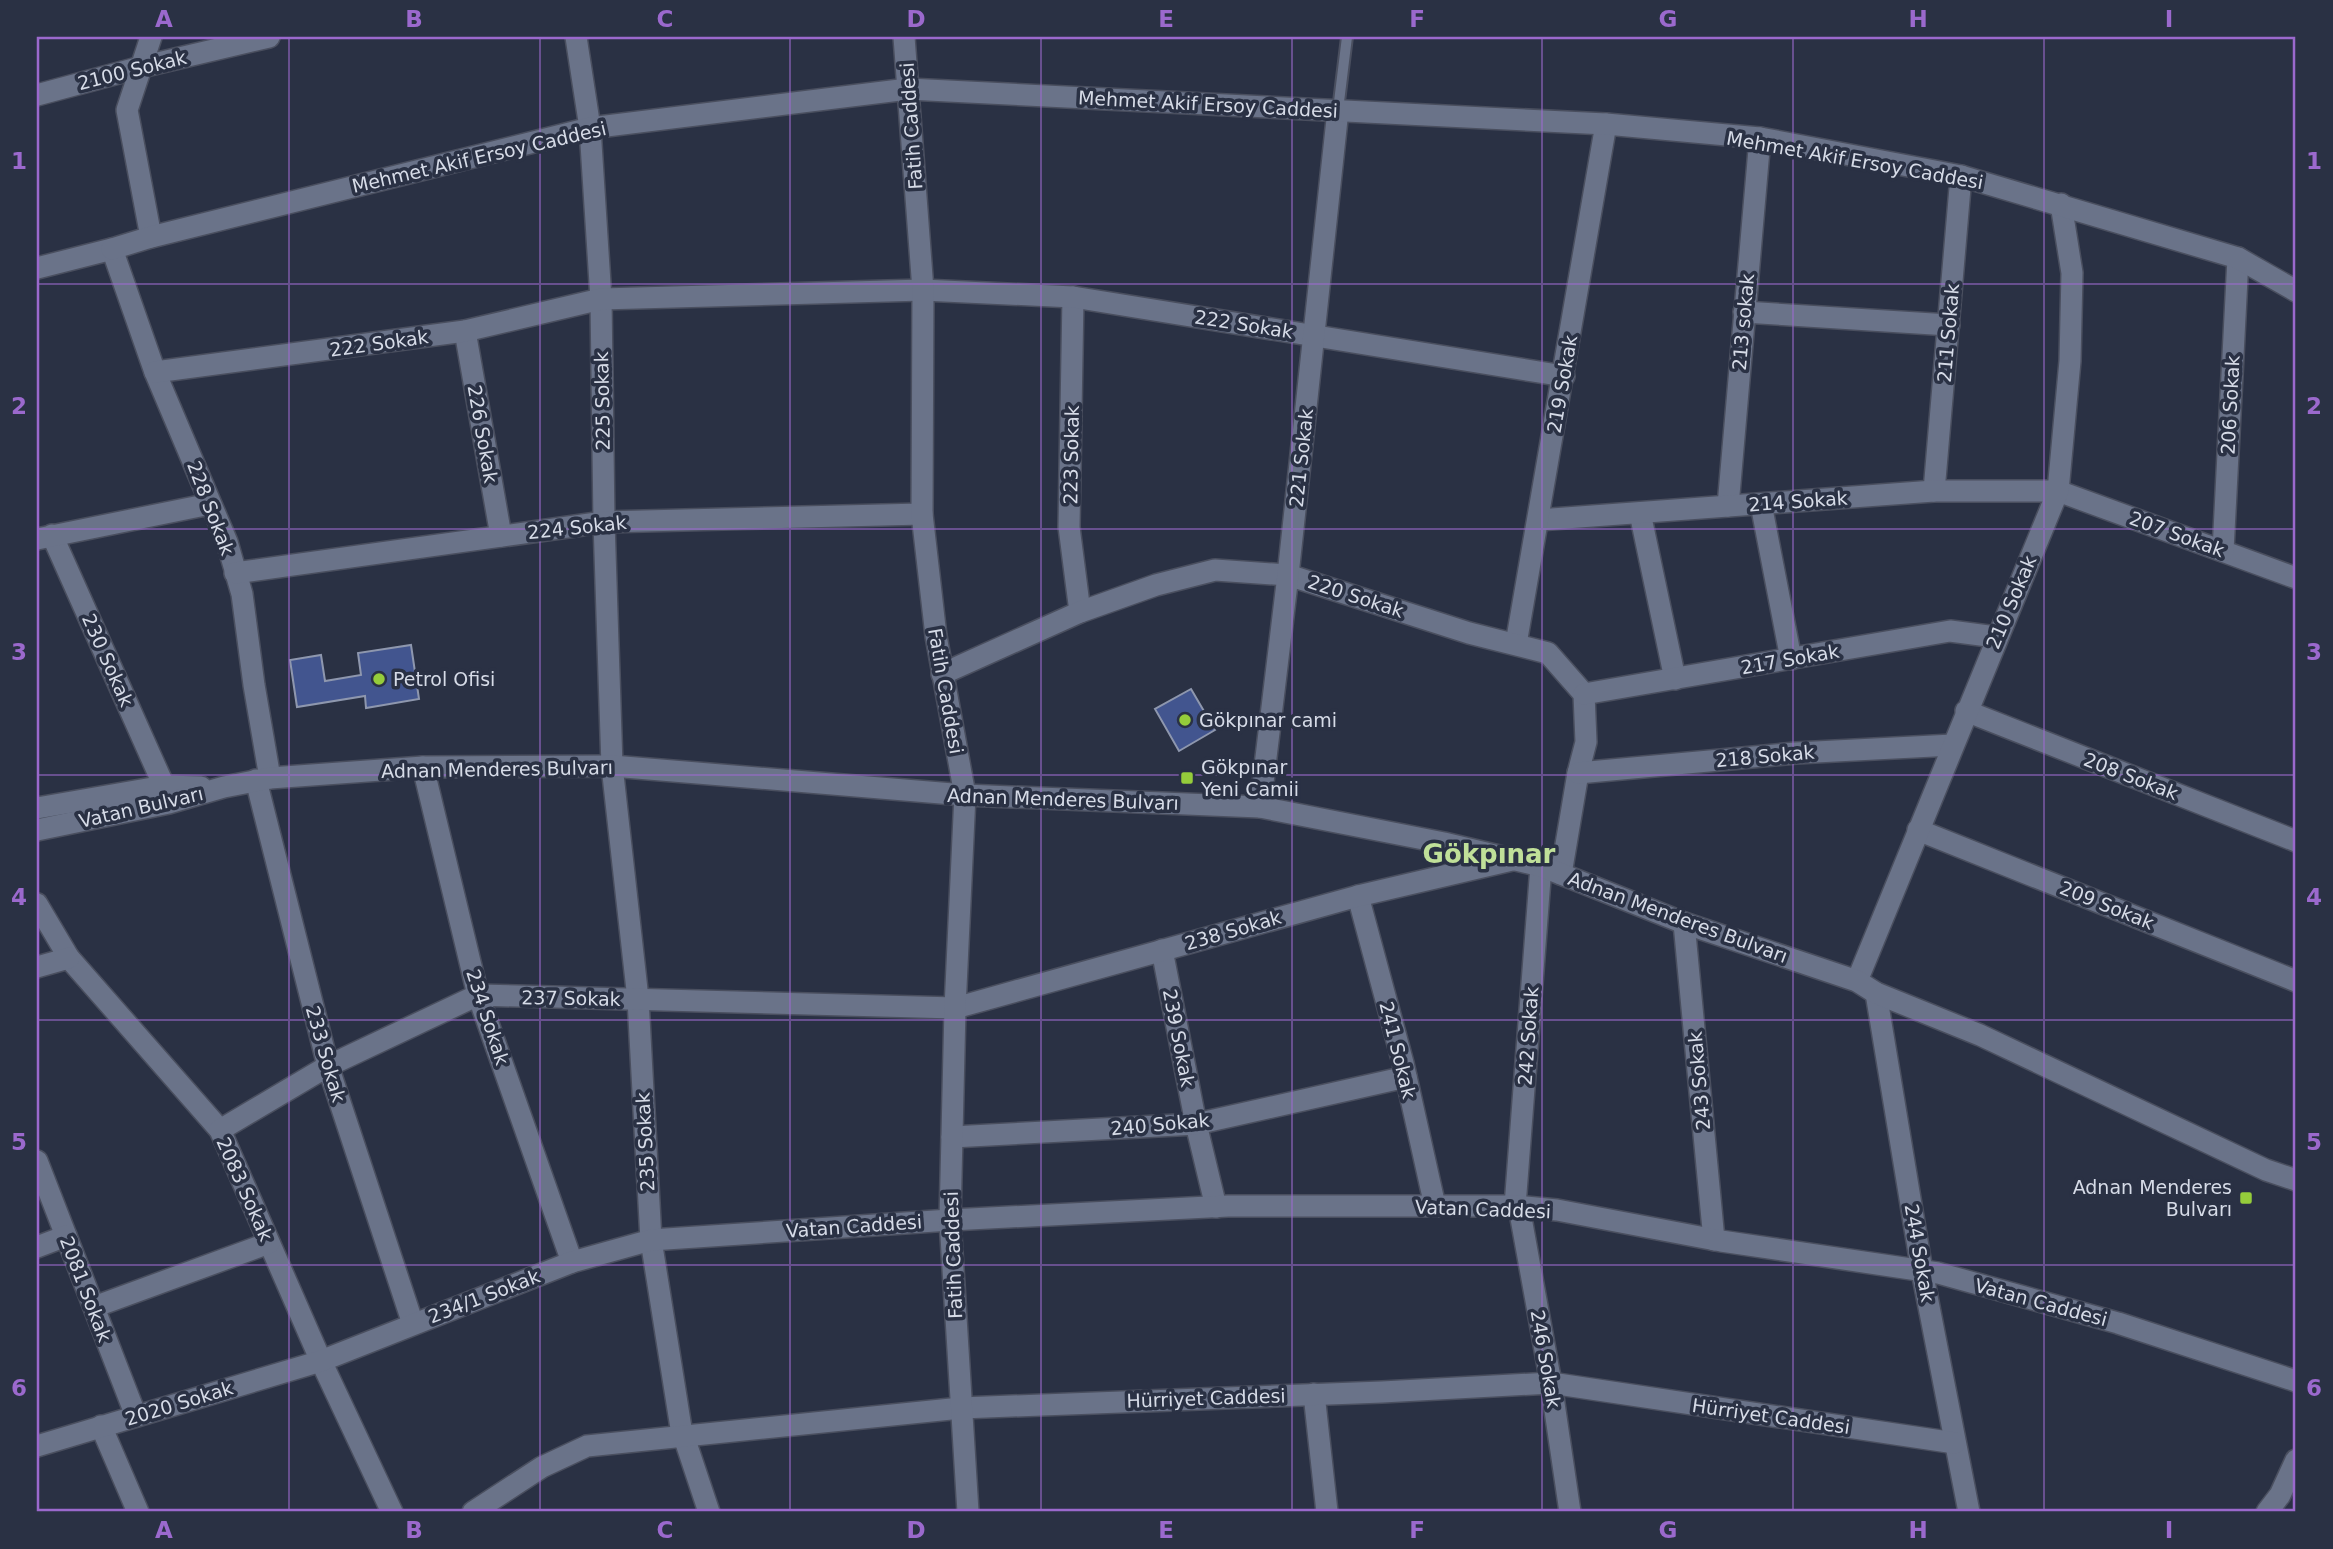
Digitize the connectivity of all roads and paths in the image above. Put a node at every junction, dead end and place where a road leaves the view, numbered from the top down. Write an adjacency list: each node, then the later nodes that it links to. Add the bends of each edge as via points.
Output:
1 (151, 37): 6 (street)
2 (269, 37): 6 (street, 2100 Sokak)
3 (576, 37): 11 (street, 225 Sokak)
4 (904, 37): 7 (street, Fatih Caddesi)
5 (1347, 37): 9 (lane)
6 (141, 67): 8 (street, 2100 Sokak); 15 (street, via 127,110)
7 (908, 89): 9 (street, Mehmet Akif Ersoy Caddesi); 11 (street, Mehmet Akif Ersoy Caddesi); 19 (street, Fatih Caddesi)
8 (37, 95)
9 (1338, 110): 10 (street, Mehmet Akif Ersoy Caddesi); 26 (street, 221 Sokak)
10 (1606, 124): 12 (street, Mehmet Akif Ersoy Caddesi); 28 (street, 219 Sokak)
11 (590, 128): 15 (street, Mehmet Akif Ersoy Caddesi); 22 (street, 225 Sokak)
12 (1759, 138): 13 (street, Mehmet Akif Ersoy Caddesi); 23 (street, 213 sokak)
13 (1961, 176): 14 (street, Mehmet Akif Ersoy Caddesi); 24 (street, 211 Sokak)
14 (2061, 204): 17 (street, Mehmet Akif Ersoy Caddesi); 30 (street, 210 Sokak, via 2072,273 2070,361)
15 (151, 237): 16 (street, Mehmet Akif Ersoy Caddesi)
16 (112, 249): 18 (street, Mehmet Akif Ersoy Caddesi); 27 (street, 228 Sokak)
17 (2238, 258): 20 (street, Mehmet Akif Ersoy Caddesi); 40 (street, 206 Sokak)
18 (37, 268)
19 (923, 290): 21 (street, 222 Sokak); 22 (street, 222 Sokak); 34 (street, Fatih Caddesi)
20 (2296, 291)
21 (1073, 297): 26 (street, 222 Sokak); 44 (street, 223 Sokak, via 1069,527)
22 (601, 299): 25 (street, 222 Sokak); 37 (street, 225 Sokak)
23 (1744, 312): 24 (street); 33 (street, 213 sokak)
24 (1950, 324): 29 (street, 211 Sokak)
25 (465, 331): 27 (street, 222 Sokak); 38 (street, 226 Sokak)
26 (1314, 335): 28 (street, 222 Sokak); 42 (street, 221 Sokak)
27 (155, 372): 31 (street, 228 Sokak)
28 (1564, 376): 36 (street, 219 Sokak)
29 (1934, 491): 30 (street, 214 Sokak); 32 (street, 214 Sokak)
30 (2058, 491): 40 (street, 207 Sokak); 45 (street, 210 Sokak)
31 (211, 503): 39 (street); 41 (street, 228 Sokak)
32 (1761, 504): 33 (street, 214 Sokak); 47 (street)
33 (1728, 506): 35 (street, 214 Sokak)
34 (922, 513): 37 (street, 224 Sokak); 48 (street, Fatih Caddesi)
35 (1640, 513): 36 (street, 214 Sokak); 49 (street)
36 (1538, 520): 46 (street, 219 Sokak)
37 (604, 522): 38 (street, 224 Sokak); 53 (street, 225 Sokak)
38 (501, 536): 41 (street, 224 Sokak)
39 (44, 537): 57 (street, 230 Sokak)
40 (2223, 551): 43 (street, 207 Sokak)
41 (235, 573): 56 (street, 228 Sokak, via 242,594)
42 (1288, 575): 44 (street, 220 Sokak, via 1215,570); 46 (street, 220 Sokak); 60 (street, 221 Sokak)
43 (2296, 578)
44 (1080, 612): 48 (street, 220 Sokak)
45 (1996, 637): 47 (street, 217 Sokak, via 1950,631); 51 (street, 210 Sokak)
46 (1516, 645): 50 (street, 220 Sokak, via 1548,653)
47 (1791, 659): 49 (street, 217 Sokak)
48 (942, 674): 59 (street, Fatih Caddesi)
49 (1675, 679): 50 (street, 217 Sokak)
50 (1584, 694): 55 (street, via 1586,742)
51 (1966, 711): 52 (street, 210 Sokak); 64 (street, 208 Sokak)
52 (1953, 745): 55 (street, 218 Sokak, via 1796,752); 63 (street, 210 Sokak)
53 (612, 766): 54 (street, Adnan Menderes Bulvarı); 59 (street, Adnan Menderes Bulvarı); 78 (street, 235 Sokak)
54 (423, 767): 56 (street, Adnan Menderes Bulvarı); 77 (street, 234 Sokak)
55 (1578, 773): 67 (street)
56 (263, 779): 58 (street, Adnan Menderes Bulvarı); 80 (street, 233 Sokak)
57 (164, 786): 58 (street, Vatan Bulvarı); 61 (street, Vatan Bulvarı)
58 (224, 787): 62 (street, Vatan Bulvarı)
59 (965, 796): 60 (street, Adnan Menderes Bulvarı); 79 (street, Fatih Caddesi)
60 (1260, 807): 65 (street, Adnan Menderes Bulvarı)
61 (37, 808)
62 (37, 830)
63 (1918, 830): 74 (street, 210 Sokak); 75 (street, 209 Sokak)
64 (2296, 841)
65 (1512, 860): 66 (street, Adnan Menderes Bulvarı); 68 (street, 238 Sokak)
66 (1541, 866): 67 (street, Adnan Menderes Bulvarı); 89 (street, 242 Sokak)
67 (1561, 874): 70 (street, Adnan Menderes Bulvarı)
68 (1358, 895): 71 (street, 238 Sokak); 81 (street, 241 Sokak)
69 (37, 904): 72 (street, 2083 Sokak)
70 (1685, 923): 74 (street, Adnan Menderes Bulvarı); 93 (street, 243 Sokak)
71 (1162, 950): 79 (street, 238 Sokak); 82 (street, 239 Sokak)
72 (69, 958): 73 (street); 83 (street, 2083 Sokak)
73 (37, 967)
74 (1857, 981): 76 (street, Adnan Menderes Bulvarı)
75 (2296, 981)
76 (1876, 993): 86 (street, Adnan Menderes Bulvarı, via 1980,1035); 97 (street, 244 Sokak)
77 (478, 995): 78 (street, 237 Sokak); 80 (street, 237 Sokak); 96 (street, 234 Sokak)
78 (638, 999): 79 (street, 237 Sokak); 92 (street, 235 Sokak)
79 (955, 1008): 84 (street, Fatih Caddesi)
80 (327, 1066): 83 (street, 237 Sokak); 99 (street, 233 Sokak)
81 (1406, 1077): 82 (street, 240 Sokak); 87 (street, 241 Sokak)
82 (1196, 1124): 84 (street, 240 Sokak); 88 (street, 239 Sokak)
83 (220, 1130): 94 (street, 2083 Sokak)
84 (952, 1137): 90 (street, Fatih Caddesi)
85 (37, 1161): 91 (street, 2081 Sokak)
86 (2296, 1180)
87 (1434, 1206): 88 (street, Vatan Caddesi); 89 (street, Vatan Caddesi)
88 (1216, 1207): 90 (street, Vatan Caddesi)
89 (1517, 1207): 93 (street, Vatan Caddesi, via 1558,1210); 102 (street, 246 Sokak)
90 (950, 1220): 92 (street, Vatan Caddesi); 104 (street, Fatih Caddesi)
91 (66, 1236): 95 (street); 98 (street, 2081 Sokak)
92 (651, 1240): 96 (street, 234/1 Sokak); 107 (street, 235 Sokak)
93 (1714, 1240): 97 (street, Vatan Caddesi)
94 (269, 1243): 98 (street); 100 (street, 2083 Sokak)
95 (37, 1247)
96 (572, 1262): 99 (street, 234/1 Sokak)
97 (1922, 1271): 101 (street, Vatan Caddesi, via 2118,1323); 108 (street, 244 Sokak)
98 (94, 1307): 105 (street, 2081 Sokak)
99 (413, 1324): 100 (street, 234/1 Sokak)
100 (320, 1361): 105 (street, 2020 Sokak); 112 (street, 2083 Sokak)
101 (2296, 1381)
102 (1551, 1383): 103 (street, Hürriyet Caddesi); 108 (street, Hürriyet Caddesi); 117 (street, 246 Sokak)
103 (1314, 1394): 104 (street, Hürriyet Caddesi); 116 (street)
104 (961, 1408): 107 (street, Hürriyet Caddesi); 115 (street, Fatih Caddesi)
105 (136, 1416): 106 (street, 2020 Sokak)
106 (101, 1426): 109 (street, 2020 Sokak); 111 (street)
107 (684, 1436): 113 (street, Hürriyet Caddesi, via 587,1446 542,1467); 114 (street, 235 Sokak)
108 (1955, 1443): 118 (street, 244 Sokak)
109 (37, 1446)
110 (2296, 1460): 119 (street)
111 (138, 1512)
112 (392, 1512)
113 (473, 1512)
114 (709, 1512)
115 (968, 1512)
116 (1327, 1512)
117 (1570, 1512)
118 (1969, 1512)
119 (2267, 1512)

